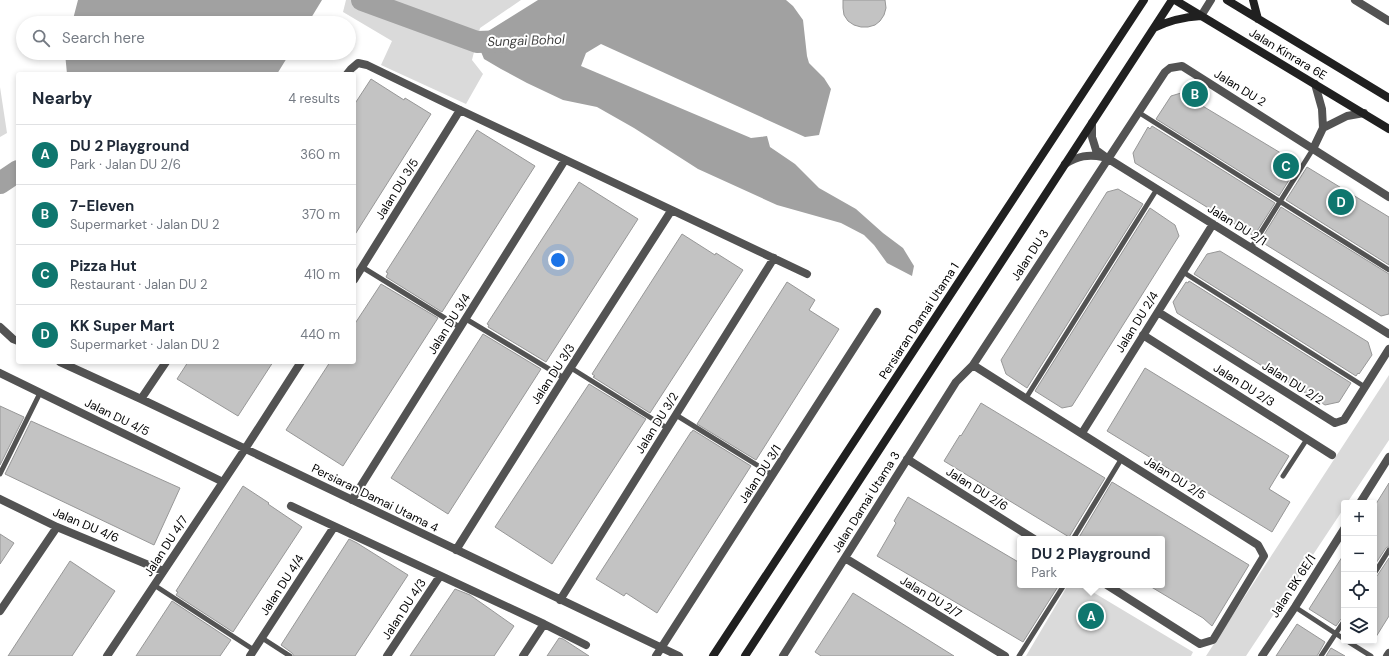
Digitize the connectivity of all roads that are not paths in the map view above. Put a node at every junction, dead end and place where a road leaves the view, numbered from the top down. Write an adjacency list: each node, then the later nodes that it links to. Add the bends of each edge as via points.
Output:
1 (1134, 0): 8 (street)
2 (1144, 0): 8 (street, Persiaran Damai Utama 1)
3 (1173, 0): 9 (street, Jalan Kinrara 6E); 12 (street)
4 (1211, 0): 9 (street)
5 (1227, 0): 10 (street, Jalan Kinrara 6E)
6 (1253, 0): 10 (street)
7 (1355, 0): 11 (street)
8 (1136, 12): 109 (street, Persiaran Damai Utama 1)
9 (1201, 16): 12 (street, via 1184,17); 14 (street, Jalan Kinrara 6E)
10 (1258, 19): 15 (street, Jalan Kinrara 6E)
11 (1389, 21)
12 (1153, 29): 19 (street)
13 (349, 72): 16 (street, via 358,63 367,65)
14 (1315, 84): 18 (street, Jalan Kinrara 6E); 20 (street, via 1322,109)
15 (1389, 98)
16 (460, 110): 24 (street); 33 (street, Jalan DU 3/5)
17 (1138, 112): 22 (street, Jalan DU 2, via 1165,72 1170,68 1182,66); 23 (street, Jalan DU 2); 28 (lane)
18 (1364, 113): 20 (street, via 1347,116); 21 (street, Jalan Kinrara 6E)
19 (1092, 123): 23 (street, Jalan DU 2/1, via 1092,137 1096,150); 25 (street)
20 (1323, 128): 22 (street)
21 (1389, 129)
22 (1313, 149): 27 (street, Jalan DU 2); 28 (lane)
23 (1107, 158): 25 (street, via 1085,155); 26 (street, Jalan DU 2/1); 50 (street, Jalan DU 3)
24 (565, 160): 29 (street); 40 (street, Jalan DU 3/4)
25 (1065, 164): 110 (street)
26 (1157, 189): 30 (street, Jalan DU 2/1); 56 (lane)
27 (1389, 197)
28 (1280, 202): 31 (lane); 34 (lane)
29 (671, 211): 32 (street); 51 (street, Jalan DU 3/3)
30 (1213, 224): 31 (street, Jalan DU 2/1); 35 (street, Jalan DU 2/4)
31 (1250, 248): 43 (street, Jalan DU 2/1)
32 (774, 258): 36 (street); 58 (street, Jalan DU 3/2)
33 (362, 267): 37 (street, Jalan DU 3/5); 42 (lane)
34 (1389, 270)
35 (1183, 272): 39 (street, Jalan DU 2/4); 54 (lane)
36 (807, 274)
37 (356, 276)
38 (878, 312): 68 (street, Jalan DU 3/1)
39 (1158, 312): 44 (street, Jalan DU 2/4); 54 (street, Jalan DU 2/2, via 1335,423 1344,420)
40 (466, 319): 42 (street, Jalan DU 3/4); 53 (lane)
41 (0, 327): 45 (street)
42 (461, 328): 72 (street, Jalan DU 3/4)
43 (1389, 334)
44 (1143, 335): 60 (street, Jalan DU 2/4); 61 (street, Jalan DU 2/3)
45 (16, 340)
46 (1389, 349): 54 (street, Jalan DU 2/2)
47 (64, 364): 57 (street, Persiaran Damai Utama 4)
48 (165, 364): 57 (street)
49 (300, 364): 62 (street)
50 (973, 364): 56 (street, Jalan DU 2/5); 66 (street, Jalan Damai Utama 3, via 956,382)
51 (571, 368): 53 (street, Jalan DU 3/3); 59 (lane)
52 (0, 373): 55 (street, Jalan DU 4/5)
53 (564, 378): 80 (street, Jalan DU 3/3)
54 (1366, 387)
55 (40, 393): 67 (lane); 70 (street, Jalan DU 4/5)
56 (1026, 398): 60 (street, Jalan DU 2/5)
57 (141, 400): 62 (street, Persiaran Damai Utama 4)
58 (676, 415): 59 (street, Jalan DU 3/2); 68 (lane)
59 (667, 428): 89 (street, Jalan DU 3/2)
60 (1082, 433): 65 (street, Jalan DU 2/5)
61 (1307, 439): 63 (street, Jalan DU 2/3); 69 (lane)
62 (245, 449): 70 (street, Jalan DU 4/7); 72 (street, Persiaran Damai Utama 4)
63 (1332, 455)
64 (1389, 457): 73 (street)
65 (1122, 458): 79 (lane); 88 (street, Jalan DU 2/5, via 1258,545 1264,556 1213,640 1200,644)
66 (907, 459): 78 (street, Jalan DU 2/6); 82 (street, Jalan Damai Utama 3)
67 (0, 474)
68 (773, 475): 99 (street, Jalan DU 3/1)
69 (1283, 476)
70 (223, 482): 83 (street, Jalan DU 4/7)
71 (0, 500): 75 (street, Jalan DU 4/6)
72 (352, 500): 80 (street, Persiaran Damai Utama 4)
73 (1362, 500)
74 (291, 506): 76 (street)
75 (57, 527): 83 (street, Jalan DU 4/6); 91 (street)
76 (334, 527): 85 (street); 96 (street, Jalan DU 4/4)
77 (1341, 534): 90 (street, Jalan BK 6E/1)
78 (1029, 536)
79 (1075, 536)
80 (456, 550): 89 (street, Persiaran Damai Utama 4)
81 (1389, 550): 84 (lane)
82 (845, 558): 102 (street, Jalan DU 2/7); 111 (street, Jalan Damai Utama 3)
83 (162, 571): 86 (street, Jalan DU 4/7)
84 (1375, 572)
85 (440, 576): 92 (street); 105 (street, Jalan DU 4/3)
86 (154, 586): 100 (lane); 103 (street, Jalan DU 4/7)
87 (1062, 588): 112 (lane)
88 (1112, 588)
89 (560, 600): 99 (street, Persiaran Damai Utama 4)
90 (1295, 607): 94 (lane); 113 (street, Jalan BK 6E/1)
91 (0, 611)
92 (544, 624): 98 (street); 106 (street)
93 (1341, 626): 94 (lane)
94 (1336, 634): 95 (lane); 114 (lane)
95 (1341, 637)
96 (262, 638): 100 (street, Jalan DU 4/4); 104 (lane)
97 (1352, 644): 115 (lane)
98 (586, 645)
99 (661, 648): 107 (street, Jalan DU 3/1); 108 (street, Persiaran Damai Utama 4)
100 (252, 653)
101 (1389, 653): 116 (street)
102 (1003, 655)
103 (107, 656)
104 (290, 656)
105 (387, 656)
106 (523, 656)
107 (656, 656)
108 (679, 656)
109 (713, 656)
110 (745, 656)
111 (784, 656)
112 (1019, 656)
113 (1262, 656)
114 (1321, 656)
115 (1371, 656)
116 (1387, 656)

